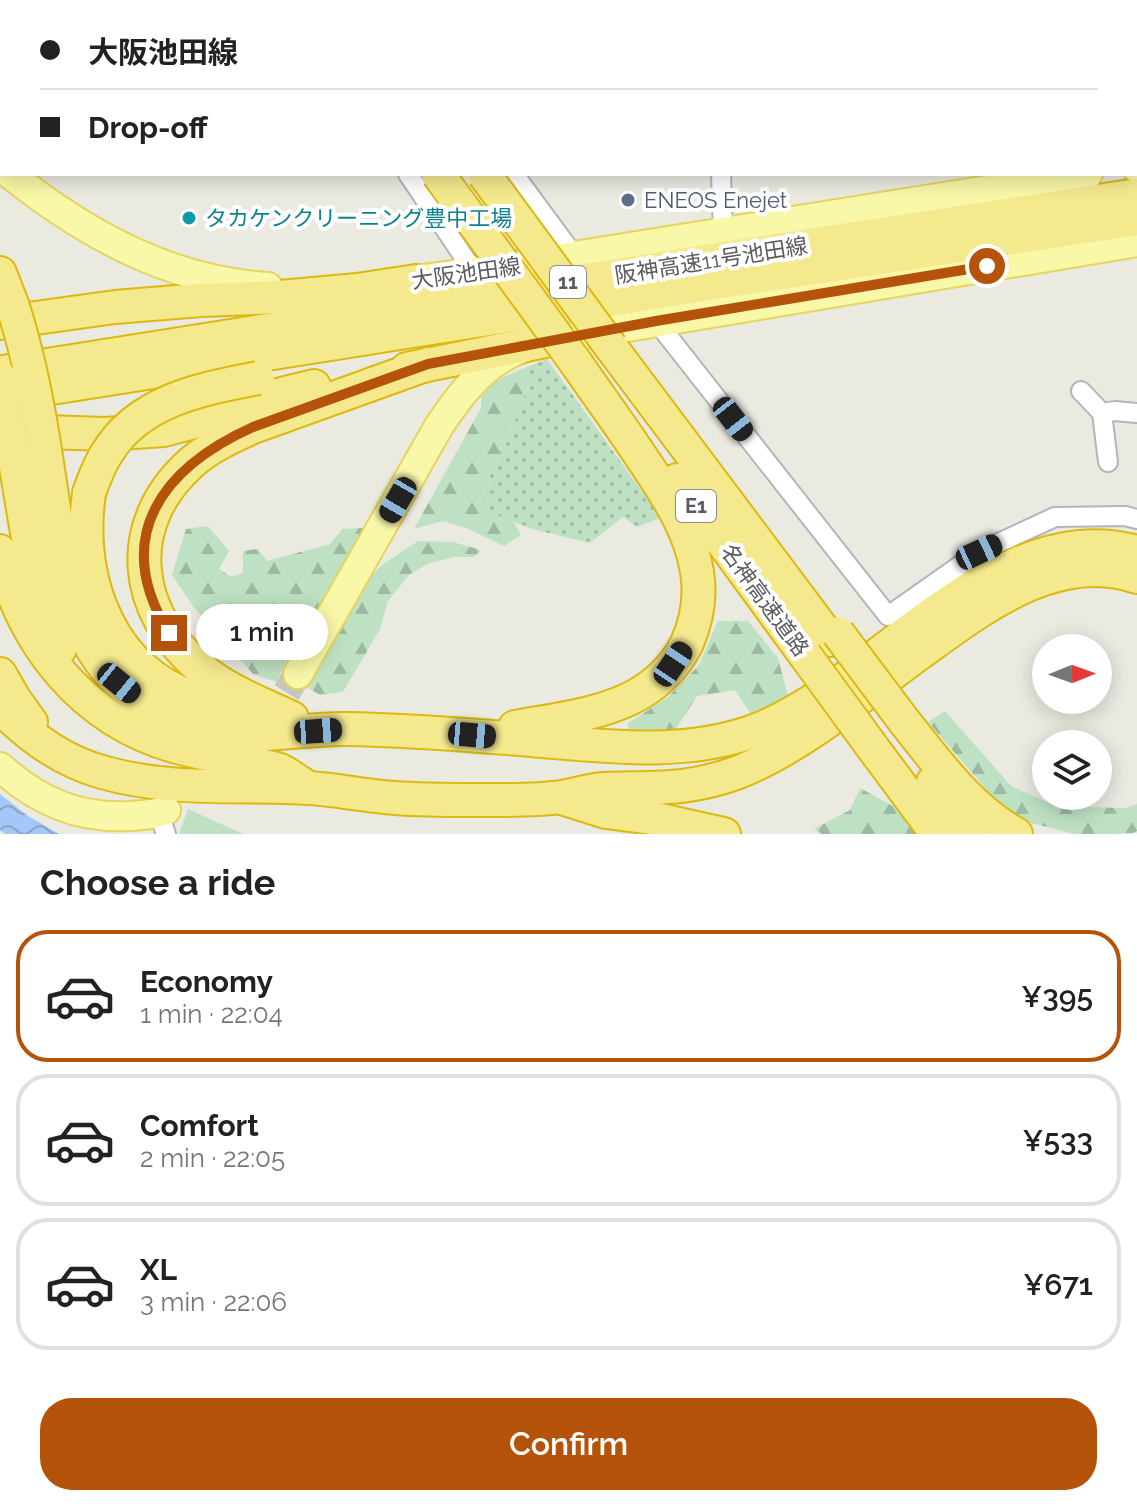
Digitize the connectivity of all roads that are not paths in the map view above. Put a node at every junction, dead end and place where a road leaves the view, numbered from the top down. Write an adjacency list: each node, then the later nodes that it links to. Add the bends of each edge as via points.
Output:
1 (13, 176): 17 (main road, 大阪池田線, via 115,244 214,280 293,288)
2 (409, 176): 15 (street)
3 (440, 176): 23 (highway, bridge)
4 (452, 176): 23 (highway, 名神高速道路 / E1)
5 (485, 176): 23 (highway, 名神高速道路 / E1, bridge)
6 (515, 176): 14 (street)
7 (721, 176): 12 (street)
8 (1065, 176): 9 (main road, 大阪池田線)
9 (1018, 180): 12 (main road, 大阪池田線)
10 (1137, 195): 20 (highway, 阪神高速11号池田線 / 11)
11 (1137, 219): 19 (highway, 阪神高速11号池田線 / 11)
12 (723, 233): 14 (main road, 大阪池田線)
13 (1137, 242): 21 (main road)
14 (575, 257): 15 (main road, 大阪池田線)
15 (474, 272): 17 (main road, 大阪池田線)
16 (0, 273): 18 (highway)
17 (416, 281): 18 (highway, via 280,297)
18 (6, 314): 33 (highway, bridge, via 22,336 31,371)
19 (513, 315): 28 (highway, 阪神高速11号池田線 / 11); 42 (highway, bridge, via 171,400 135,421 107,453 89,493 85,539 93,586 123,648 139,666 179,692)
20 (341, 318): 24 (highway); 26 (highway, 阪神高速11号池田線 / 11)
21 (656, 321): 22 (main road); 34 (street, via 888,616 979,552 1055,517)
22 (550, 340): 25 (highway); 40 (main road, via 494,364 453,405)
23 (591, 356): 38 (highway, 名神高速道路 / E1); 38 (highway, 名神高速道路 / E1, via 707,474); 45 (highway, via 687,534 698,573 692,630 660,679 628,700 584,714)
24 (0, 358)
25 (428, 364): 31 (highway, via 289,392 164,430); 42 (highway, via 229,438 178,475 148,524 146,579 169,633 219,682)
26 (0, 376): 33 (highway, bridge)
27 (1081, 391): 29 (street)
28 (0, 397)
29 (1102, 413): 30 (street); 32 (street)
30 (1137, 413)
31 (0, 430)
32 (1108, 462)
33 (32, 472): 43 (highway, via 82,629 119,683 159,711 221,732 265,735); 46 (highway, via 37,582 60,650 97,701)
34 (1137, 519)
35 (0, 551): 46 (highway, via 20,611 57,669 110,718)
36 (1137, 552): 45 (highway, via 1079,547 1004,569 814,701 725,740 641,747)
37 (1137, 577): 50 (highway, via 1083,571 1013,591 808,734 740,771 692,786 600,789)
38 (825, 643): 44 (highway, 名神高速道路 / E1)
39 (0, 674): 47 (highway, via 27,717)
40 (298, 674)
41 (0, 707): 47 (highway)
42 (292, 718): 43 (highway)
43 (344, 729): 45 (highway)
44 (889, 731): 53 (highway, 名神高速道路 / E1); 54 (highway, 名神高速道路 / E1); 55 (highway, via 937,762 985,812)
45 (472, 735)
46 (152, 739): 49 (highway, via 279,770)
47 (63, 756): 49 (highway, via 101,772 152,782)
48 (0, 767): 51 (main road, via 29,790 73,811)
49 (311, 788): 50 (highway, via 397,798)
50 (558, 797): 52 (highway, via 606,812)
51 (164, 819)
52 (724, 834)
53 (937, 834)
54 (970, 834)
55 (1016, 834)

